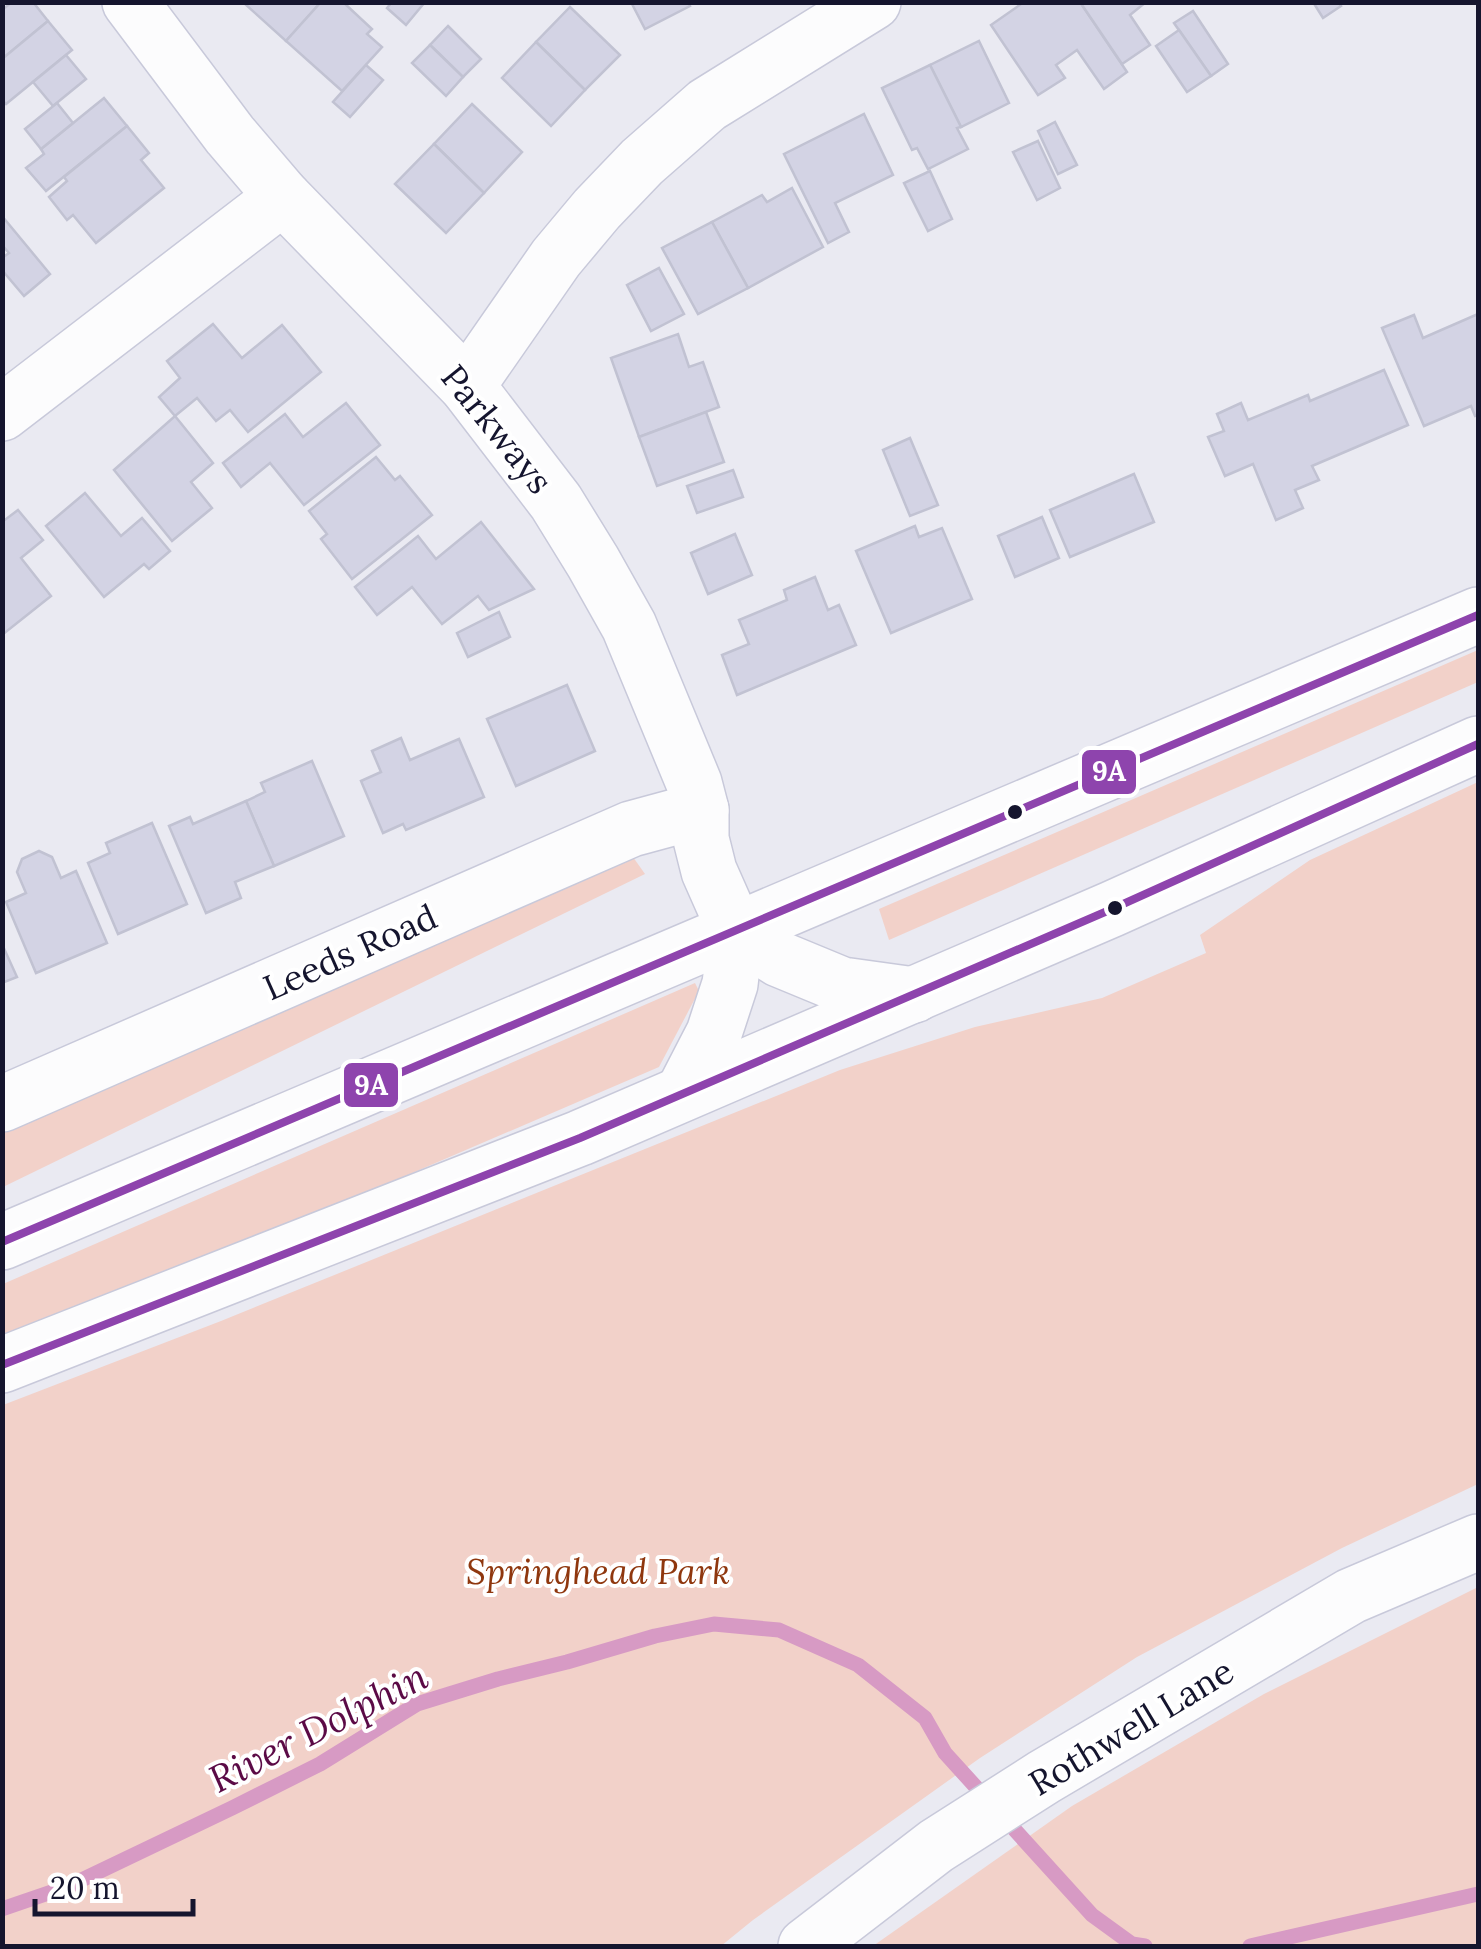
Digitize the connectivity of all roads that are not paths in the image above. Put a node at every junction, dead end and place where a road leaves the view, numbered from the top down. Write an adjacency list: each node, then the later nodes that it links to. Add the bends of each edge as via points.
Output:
1 (130, 2): 3 (main road, Parkways)
2 (873, 2): 4 (main road, via 707,106 642,162 556,258)
3 (283, 198): 4 (main road, Parkways); 5 (main road)
4 (467, 386): 8 (main road, Parkways, via 556,502 630,626)
5 (2, 413)
6 (1478, 616): 9 (main road)
7 (1478, 744): 10 (main road)
8 (700, 810): 9 (main road, Parkways, via 710,871); 12 (main road, Leeds Road, via 631,829)
9 (736, 932): 10 (main road, via 779,960 842,985); 11 (main road, via 730,984 714,1034); 13 (main road)
10 (914, 995): 11 (main road)
11 (683, 1093): 14 (main road)
12 (2, 1104)
13 (2, 1242)
14 (2, 1364)
15 (1478, 1542): 16 (main road, Rothwell Lane, via 1351,1596 1044,1777 936,1846)
16 (806, 1946)

